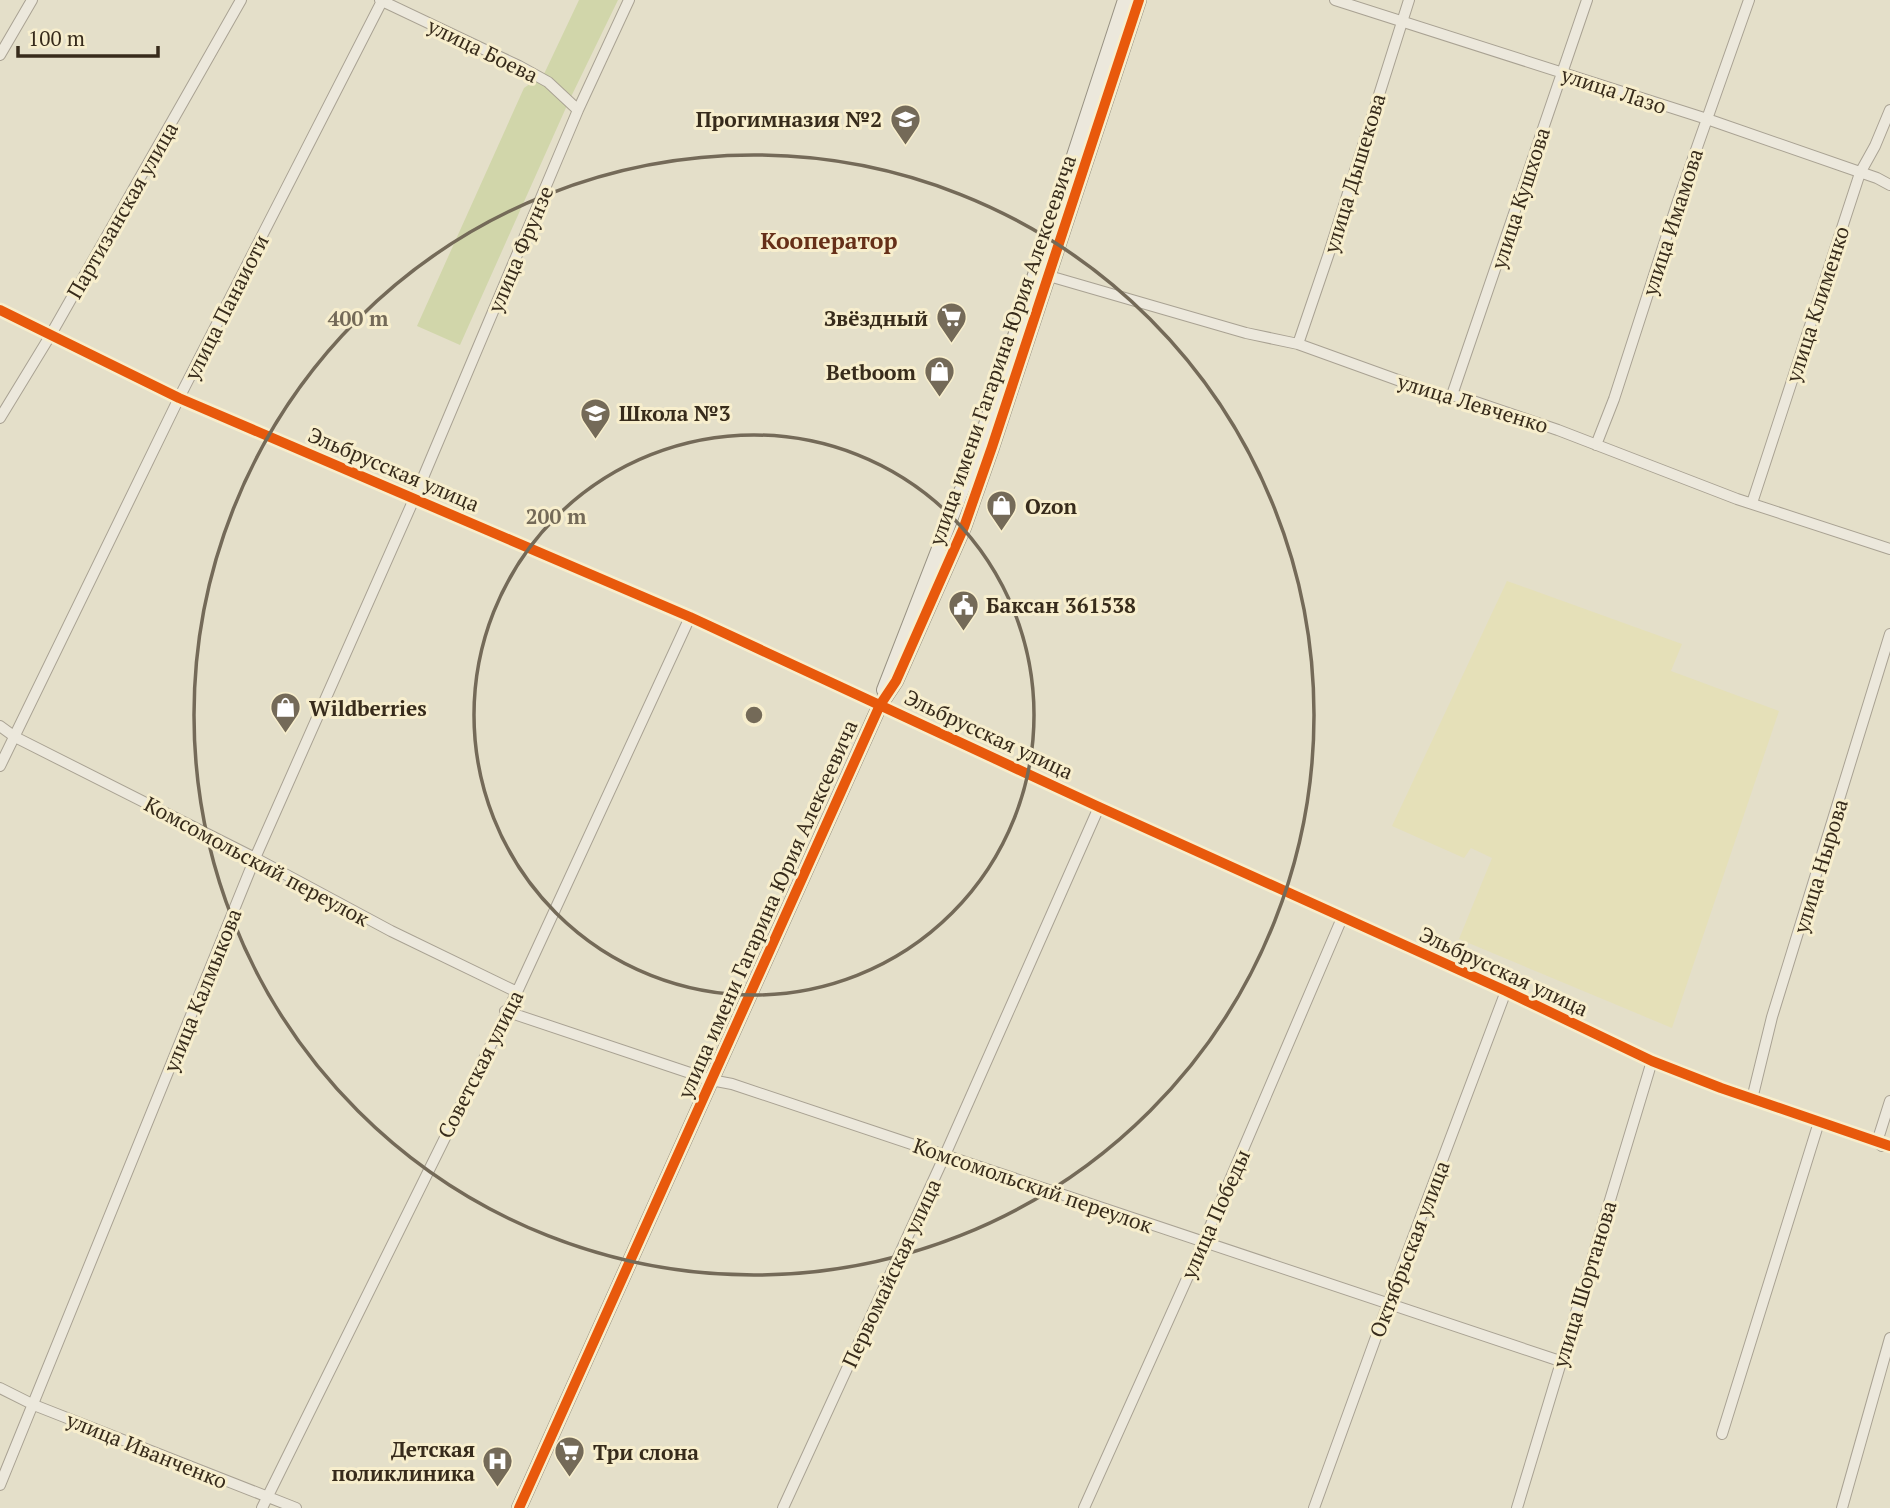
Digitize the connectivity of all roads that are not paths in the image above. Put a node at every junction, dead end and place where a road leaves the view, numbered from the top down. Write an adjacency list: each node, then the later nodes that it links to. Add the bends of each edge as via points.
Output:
1 (32, 0): 12 (street)
2 (240, 0): 21 (street, Партизанская улица)
3 (381, 0): 14 (street, улица Боева, via 548,82); 24 (street, улица Панаиоти)
4 (629, 0): 14 (street, улица Фрунзе)
5 (1125, 0): 32 (street, улица имени Гагарина Юрия Алексеевича, via 980,443)
6 (1139, 0): 19 (street, улица имени Гагарина Юрия Алексеевича)
7 (1335, 0): 11 (street, улица Лазо)
8 (1409, 0): 11 (street, улица Дышекова)
9 (1587, 0): 13 (street, улица Кушхова)
10 (1749, 0): 16 (street, улица Имамова)
11 (1401, 23): 13 (street, улица Лазо); 22 (street, улица Дышекова)
12 (0, 55)
13 (1562, 73): 16 (street, улица Лазо); 23 (street, улица Кушхова)
14 (578, 110): 27 (street, улица Фрунзе)
15 (1890, 110): 17 (street, улица Клименко)
16 (1707, 119): 17 (street, улица Лазо); 26 (street, улица Имамова)
17 (1860, 173): 18 (street, улица Лазо); 28 (street, улица Клименко)
18 (1890, 185)
19 (1049, 276): 22 (street, улица Левченко); 32 (street, улица имени Гагарина Юрия Алексеевича, via 964,527 896,681)
20 (0, 310): 21 (street, Эльбрусская улица)
21 (50, 336): 24 (street, Эльбрусская улица); 25 (street, Партизанская улица)
22 (1298, 344): 23 (street, улица Левченко)
23 (1452, 396): 26 (street, улица Левченко)
24 (180, 398): 27 (street, Эльбрусская улица); 34 (street, улица Панаиоти)
25 (0, 418)
26 (1597, 445): 28 (street, улица Левченко)
27 (414, 499): 30 (street, Эльбрусская улица); 37 (street, улица Калмыкова)
28 (1752, 503): 29 (street, улица Левченко)
29 (1890, 549)
30 (690, 617): 32 (street, Эльбрусская улица); 39 (street, Советская улица)
31 (1890, 634): 44 (street, улица Нырова, via 1772,1017)
32 (880, 705): 36 (street, Эльбрусская улица); 43 (street, улица имени Гагарина Юрия Алексеевича)
33 (0, 726): 34 (street, Комсомольский переулок)
34 (15, 737): 35 (street, улица Панаиоти); 37 (street, Комсомольский переулок)
35 (0, 766)
36 (1100, 807): 38 (street, Эльбрусская улица); 49 (street, Первомайская улица)
37 (255, 858): 39 (street, Комсомольский переулок); 55 (street, улица Калмыкова)
38 (1342, 918): 40 (street, Эльбрусская улица); 50 (street, улица Победы)
39 (517, 992): 41 (street, Советская улица)
40 (1506, 992): 42 (street, Эльбрусская улица); 51 (street, Октябрьская улица)
41 (505, 1012): 43 (street, Комсомольский переулок); 58 (street, Советская улица)
42 (1652, 1061): 44 (street, Эльбрусская улица); 53 (street, улица Шортанова)
43 (711, 1080): 49 (street, Комсомольский переулок); 60 (street, улица имени Гагарина Юрия Алексеевича)
44 (1752, 1099): 46 (street, Эльбрусская улица)
45 (1890, 1101): 47 (street)
46 (1819, 1122): 47 (street, Эльбрусская улица); 56 (street)
47 (1877, 1142): 48 (street, Эльбрусская улица)
48 (1890, 1149)
49 (945, 1155): 50 (street, Комсомольский переулок); 61 (street, Первомайская улица)
50 (1203, 1242): 51 (street, Комсомольский переулок); 62 (street, улица Победы)
51 (1388, 1304): 53 (street, Комсомольский переулок); 63 (street, Октябрьская улица)
52 (1890, 1338): 65 (street)
53 (1560, 1361): 64 (street, улица Шортанова)
54 (0, 1388): 55 (street, улица Иванченко)
55 (34, 1405): 57 (street, улица Калмыкова); 58 (street, улица Иванченко)
56 (1722, 1434)
57 (0, 1485)
58 (264, 1503): 59 (street, улица Иванченко)
59 (296, 1508)
60 (519, 1508)
61 (783, 1508)
62 (1084, 1508)
63 (1314, 1508)
64 (1517, 1508)
65 (1842, 1508)

